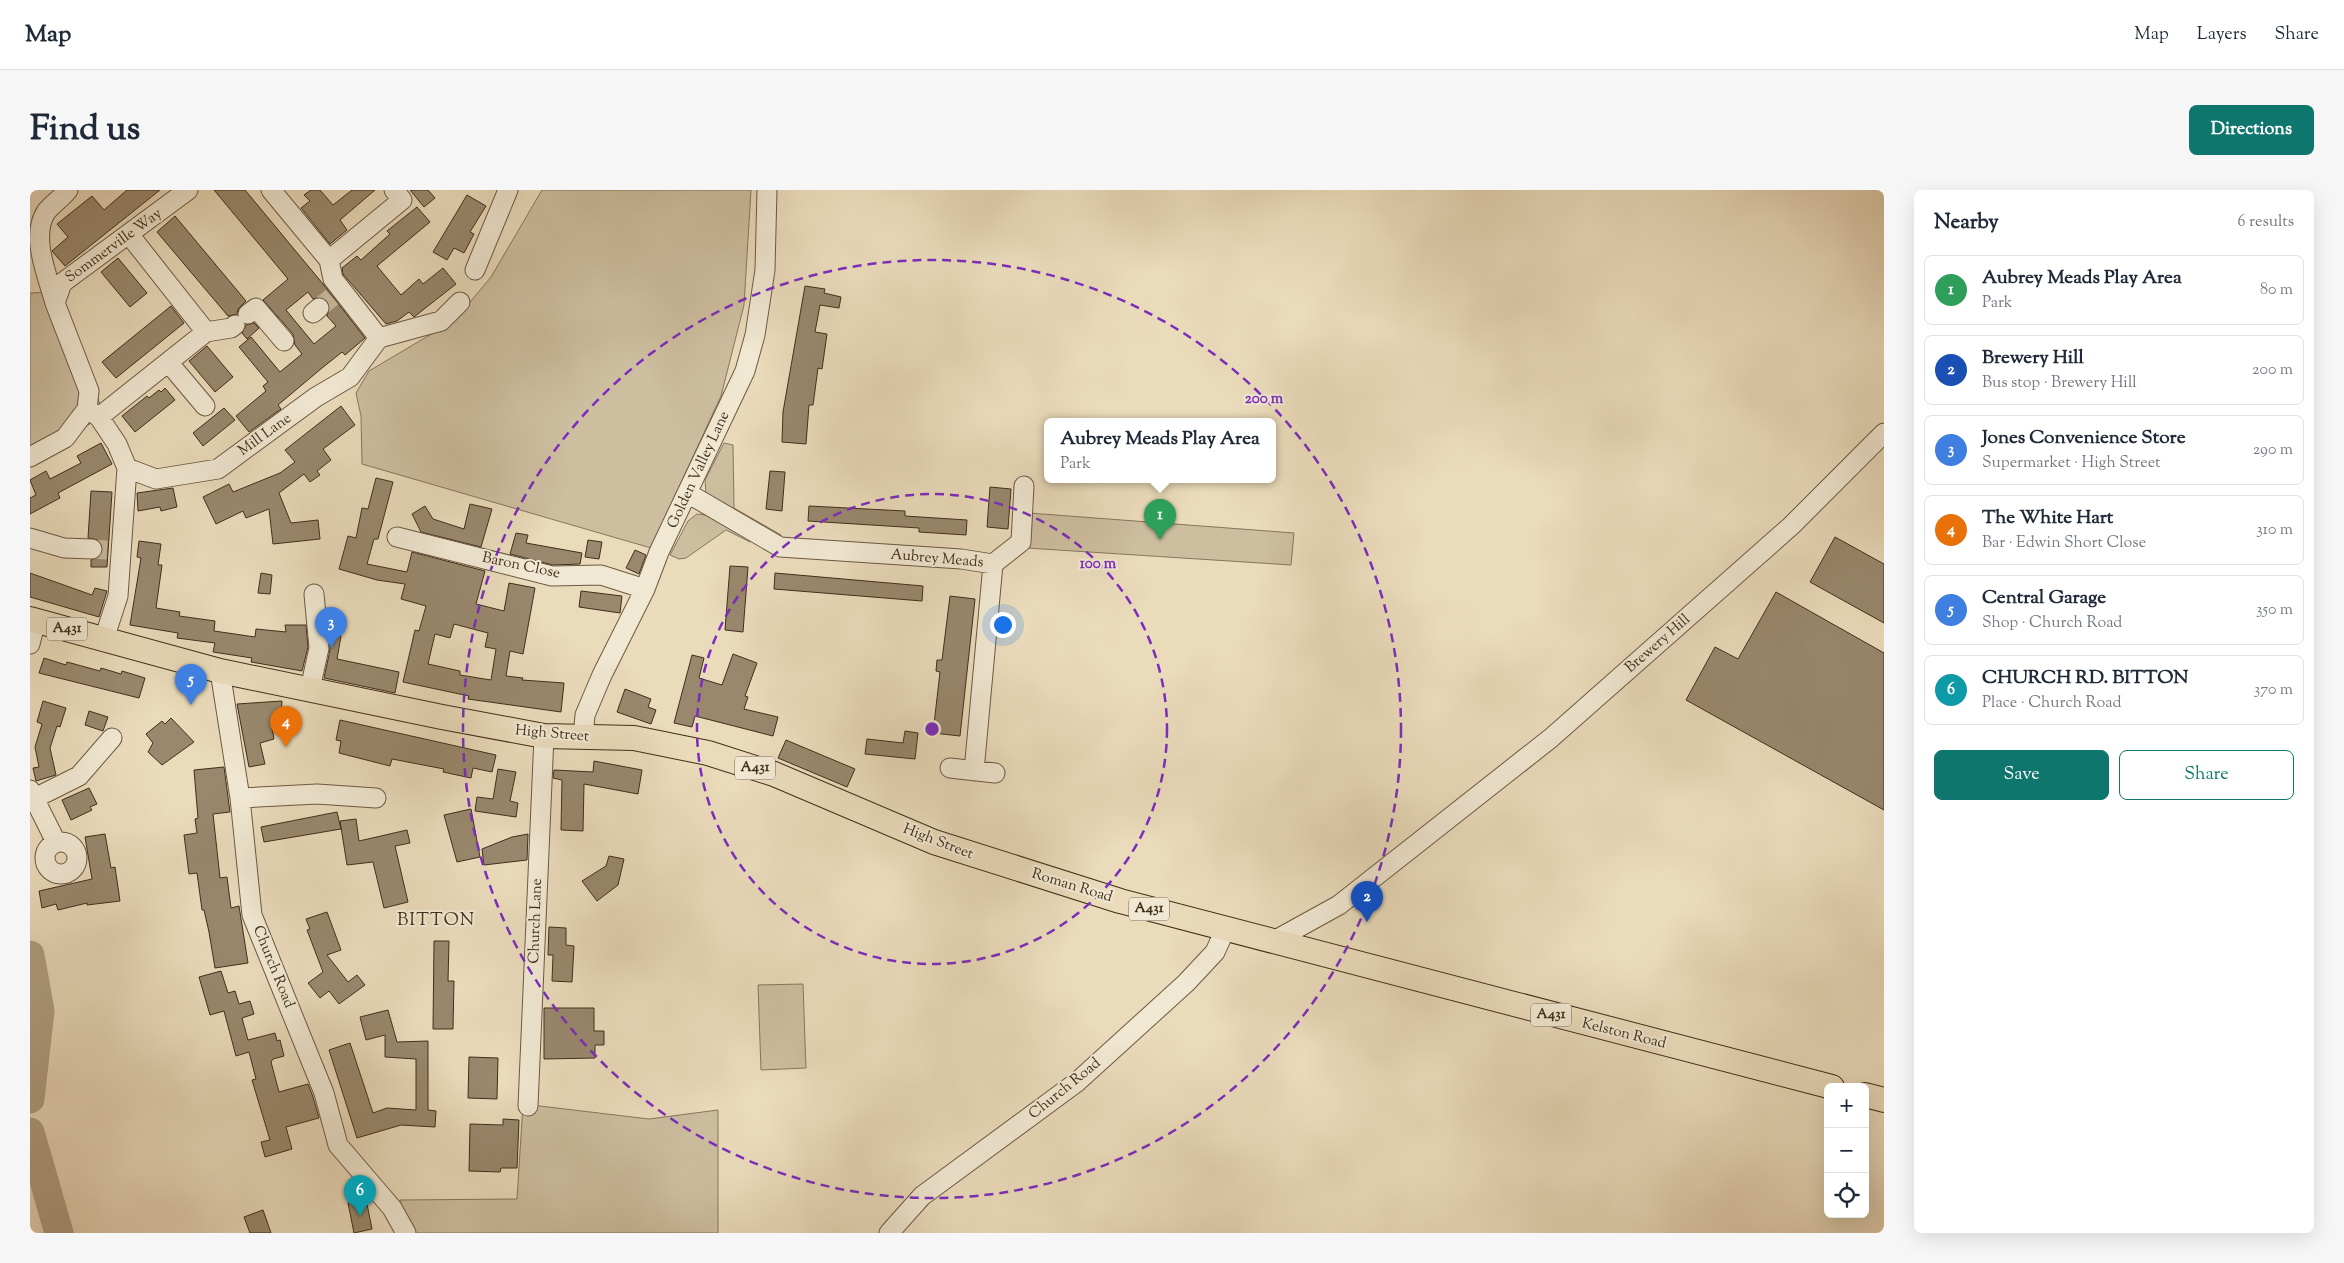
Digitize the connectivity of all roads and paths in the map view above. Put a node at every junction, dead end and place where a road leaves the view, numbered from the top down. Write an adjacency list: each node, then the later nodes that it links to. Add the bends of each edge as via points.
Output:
1 (68, 190): 11 (street, via 46,212 40,227 39,244)
2 (188, 190): 11 (street, Sommerville Way, via 62,282)
3 (271, 190): 8 (street)
4 (394, 190): 8 (street, via 402,200)
5 (508, 190): 9 (street)
6 (767, 190): 22 (street, Golden Valley Lane, via 765,270 755,335 745,371)
7 (135, 242): 12 (street)
8 (329, 260): 13 (street, via 333,279 326,302)
9 (475, 270)
10 (460, 302): 13 (street, via 441,321)
11 (55, 304): 17 (street, via 89,392)
12 (206, 332): 14 (street, via 231,328 256,308); 15 (street)
13 (379, 338): 20 (street, Mill Lane, via 350,377 316,397 218,469 156,479)
14 (284, 340)
15 (168, 362): 16 (street); 17 (street)
16 (205, 406)
17 (93, 413): 19 (street, via 65,438); 20 (street, via 117,444)
18 (1884, 433): 46 (street, Brewery Hill, via 1791,526 1551,738 1339,905)
19 (30, 457)
20 (127, 468): 25 (street)
21 (1024, 486): 26 (street, via 1021,542)
22 (689, 494): 26 (street, Aubrey Meads, via 780,547 961,559); 27 (street, Golden Valley Lane)
23 (397, 537): 27 (street, Baron Close, via 552,576 601,575)
24 (30, 538): 25 (street, via 64,548)
25 (107, 550): 30 (street, via 118,596)
26 (992, 564): 38 (street, Aubrey Meads)
27 (645, 590): 36 (street, Golden Valley Lane, via 585,715)
28 (314, 594): 33 (street, via 319,648)
29 (33, 620): 30 (main road, A431); 31 (street)
30 (104, 638): 32 (main road, High Street / A431)
31 (30, 644)
32 (220, 671): 33 (main road, High Street / A431); 41 (street, Church Road)
33 (310, 689): 34 (main road, High Street / A431)
34 (544, 736): 36 (main road, High Street / A431); 50 (street, Church Lane)
35 (112, 738): 40 (street, via 79,776)
36 (583, 738): 44 (main road, High Street / A431, via 634,738 708,753 774,774 917,835)
37 (950, 768): 38 (street)
38 (974, 771): 39 (street)
39 (995, 773)
40 (32, 794): 43 (street)
41 (240, 798): 42 (street, via 317,794); 51 (street, Church Road, via 252,915 324,1093 338,1146 392,1208)
42 (376, 798)
43 (56, 842)
44 (988, 860): 45 (main road, Roman Road / A431, via 1120,902)
45 (1225, 930): 46 (main road, Roman Road / A431); 52 (street, Church Road, via 1215,952 1186,983 1076,1082 922,1196)
46 (1272, 942): 47 (main road, Kelston Road / A431)
47 (1824, 1085)
48 (1869, 1096): 49 (main road)
49 (1884, 1100)
50 (528, 1106)
51 (406, 1233)
52 (889, 1233)

